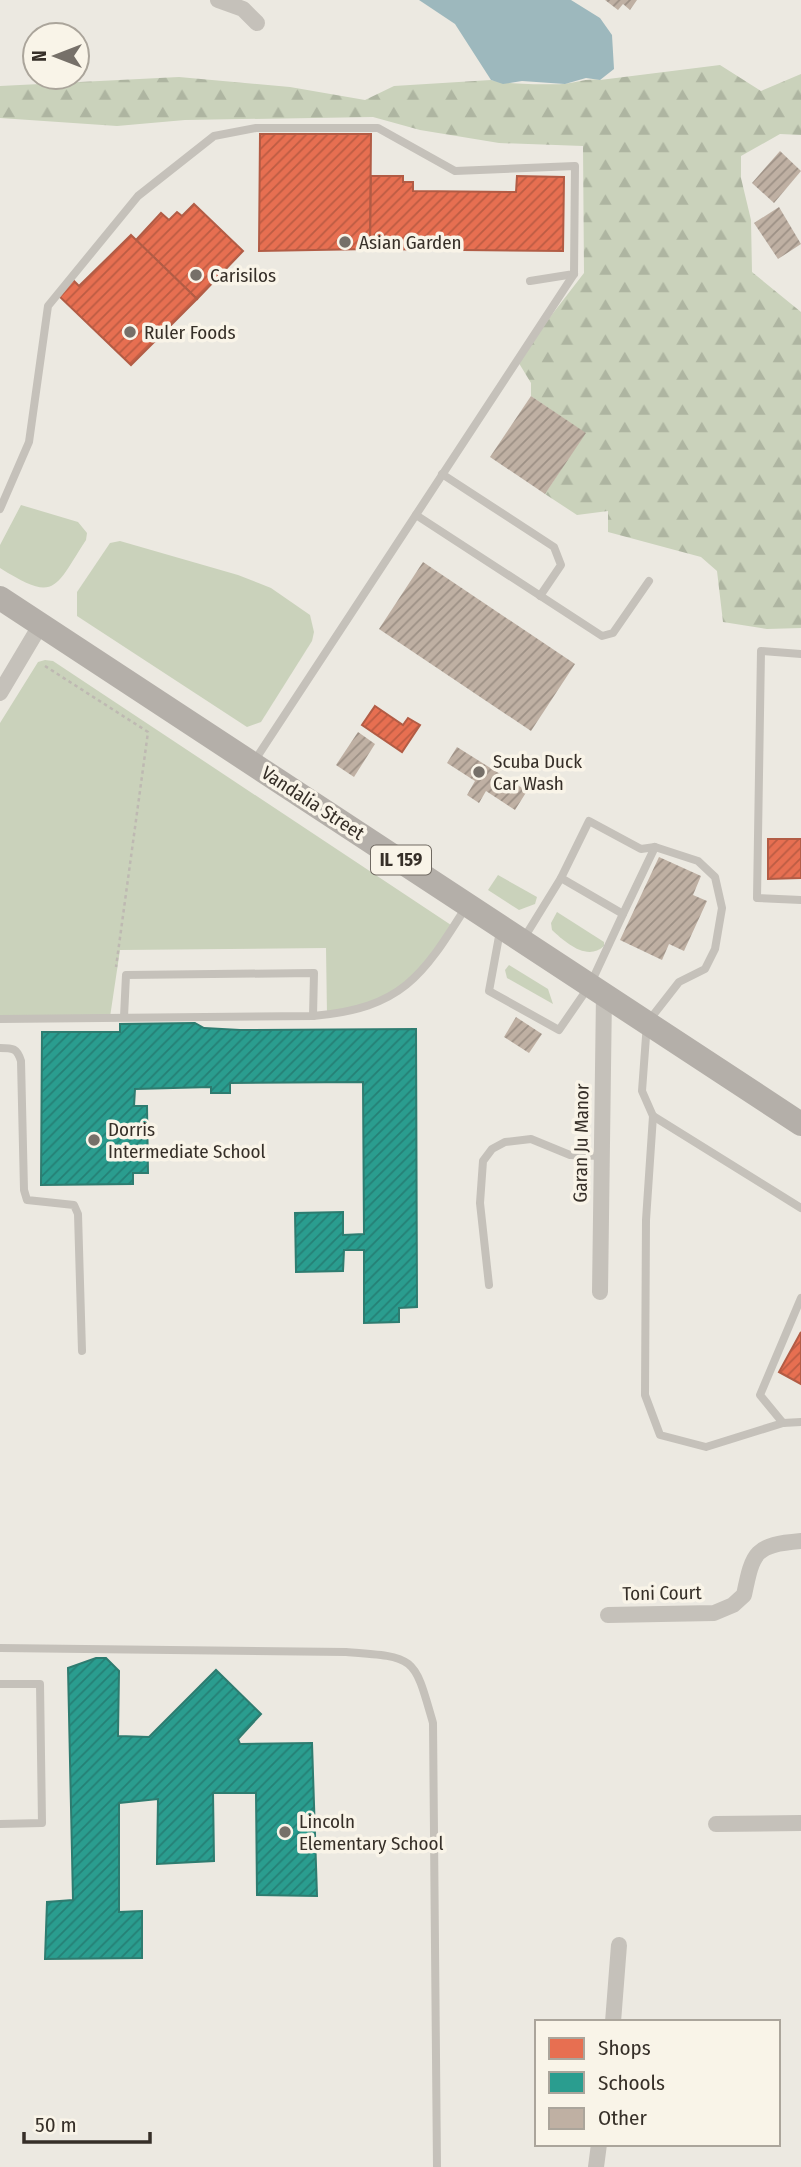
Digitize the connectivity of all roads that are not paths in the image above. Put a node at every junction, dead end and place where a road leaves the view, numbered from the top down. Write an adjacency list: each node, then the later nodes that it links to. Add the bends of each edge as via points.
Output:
1 (218, 0): 2 (street, via 243,9)
2 (257, 23)
3 (573, 274): 4 (lane); 5 (lane); 6 (lane, via 575,166 455,171 378,128 256,128 215,136 138,196 48,306 29,442)
4 (530, 281)
5 (442, 474): 8 (lane); 10 (lane, via 554,547 561,565)
6 (4, 491): 7 (lane)
7 (0, 509)
8 (416, 515): 10 (lane); 15 (lane)
9 (649, 581): 10 (lane, via 613,633 602,636)
10 (540, 596)
11 (0, 598): 12 (main road, Vandalia Street / IL 159)
12 (41, 624): 14 (street); 15 (main road, Vandalia Street / IL 159)
13 (801, 654): 18 (lane, via 761,651 757,898)
14 (2, 684)
15 (253, 763): 19 (main road, Vandalia Street / IL 159)
16 (655, 847): 17 (lane, via 641,849 589,821); 20 (lane); 27 (lane, via 698,862 715,877 722,908 715,949 705,969 679,982)
17 (561, 878): 20 (lane); 22 (lane)
18 (801, 900)
19 (468, 904): 21 (main road, Vandalia Street / IL 159); 24 (lane, via 427,967 397,994 363,1008)
20 (623, 914): 23 (lane)
21 (501, 926): 22 (main road, Vandalia Street / IL 159); 23 (lane, via 489,991 559,1030)
22 (522, 940): 23 (main road, Vandalia Street / IL 159)
23 (597, 989): 27 (main road, Vandalia Street / IL 159); 31 (street, Garan Ju Manor)
24 (313, 1016): 25 (lane); 25 (lane, via 314,973 126,975)
25 (124, 1017): 26 (lane)
26 (0, 1019)
27 (647, 1023): 29 (lane, via 642,1091); 30 (main road, Vandalia Street / IL 159)
28 (0, 1048): 36 (lane, via 12,1048 20,1061 27,1199 74,1205 78,1214)
29 (653, 1116): 32 (lane); 38 (lane, via 646,1220 645,1395 660,1436 706,1447)
30 (801, 1124)
31 (602, 1156): 33 (lane, via 570,1155 519,1138 492,1149 483,1161 481,1191); 34 (street, Garan Ju Manor)
32 (801, 1208)
33 (489, 1284)
34 (600, 1292)
35 (801, 1298): 38 (lane, via 760,1395)
36 (82, 1351)
37 (801, 1422): 38 (lane)
38 (783, 1423)
39 (801, 1541): 40 (street, Toni Court, via 761,1548 750,1565 744,1595 721,1611)
40 (608, 1615)
41 (0, 1648): 49 (lane, via 346,1652 403,1657 419,1672 433,1723)
42 (0, 1684): 44 (lane, via 40,1684 42,1823)
43 (801, 1823): 45 (street)
44 (0, 1824)
45 (716, 1824)
46 (619, 1945): 47 (street)
47 (613, 2020)
48 (599, 2146): 50 (street)
49 (437, 2167)
50 (596, 2167)

